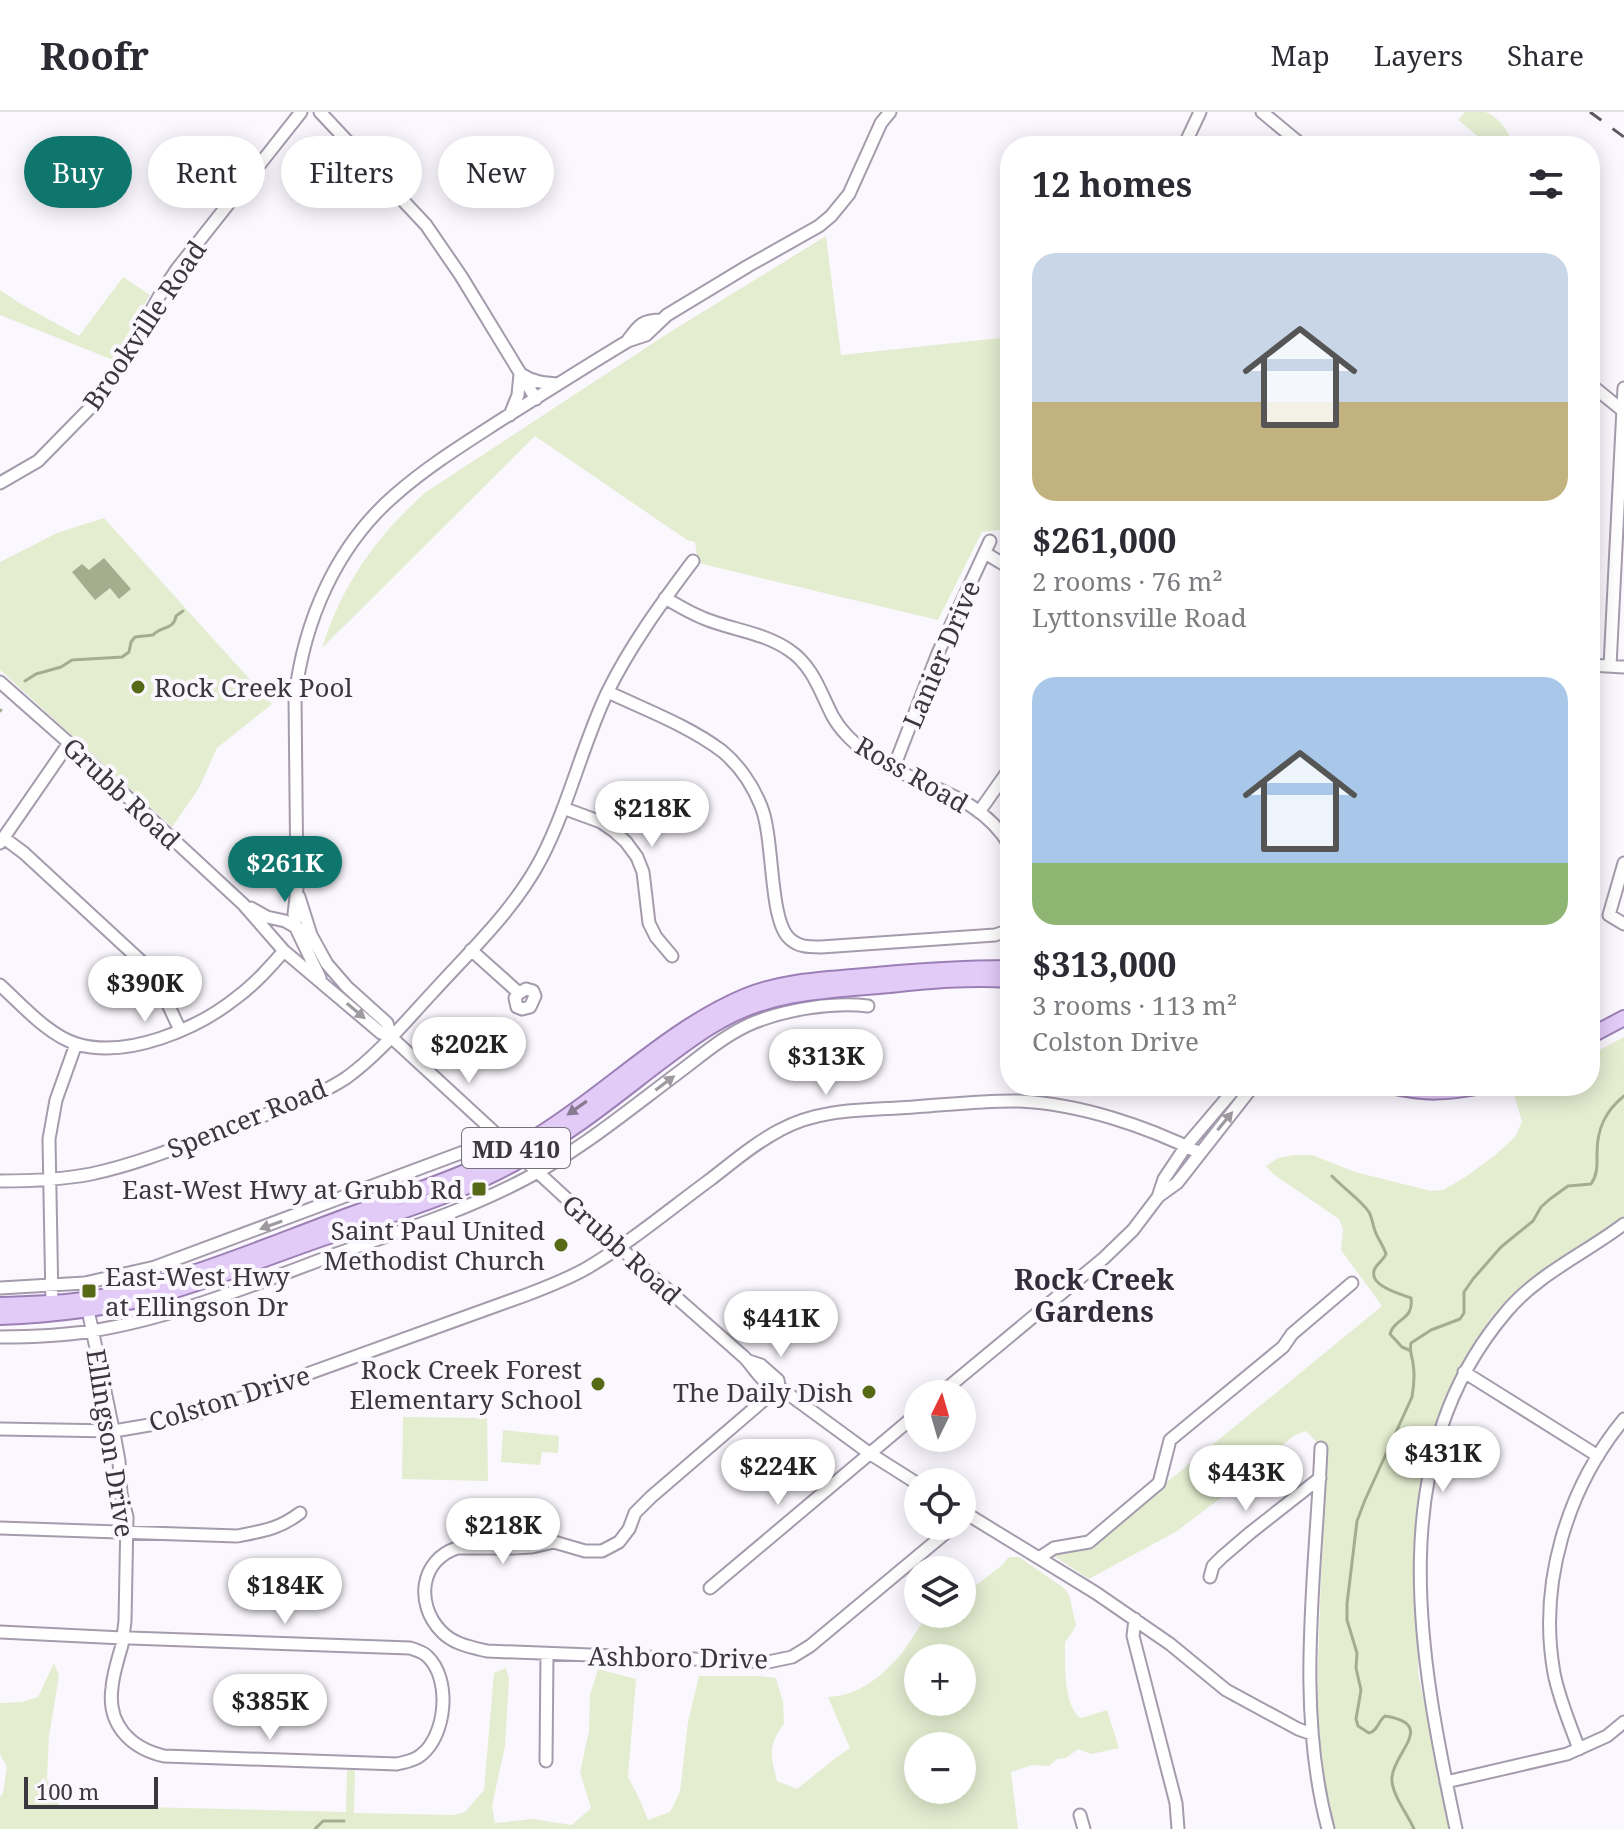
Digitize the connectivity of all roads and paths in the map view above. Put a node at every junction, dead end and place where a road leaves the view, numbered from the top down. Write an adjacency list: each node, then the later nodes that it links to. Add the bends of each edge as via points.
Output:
1 (301, 112): 16 (street, Brookville Road, via 177,269 90,408 38,461)
2 (320, 112): 6 (street)
3 (890, 112): 10 (street, via 849,194 819,226 662,320 640,324 628,341)
4 (1200, 112): 7 (street)
5 (1262, 112): 8 (street)
6 (329, 118): 9 (street, via 426,225)
7 (1189, 136)
8 (1290, 136)
9 (520, 374): 10 (street); 13 (street); 15 (street)
10 (558, 384): 13 (street)
11 (1624, 388): 14 (street)
12 (1600, 392): 14 (street)
13 (536, 399): 15 (street)
14 (1622, 410): 23 (street)
15 (510, 415): 35 (street, via 436,462 373,516 334,571 312,618 295,697)
16 (0, 483)
17 (990, 541): 18 (street, Lanier Drive)
18 (985, 553): 20 (street); 28 (street, Lanier Drive, via 938,653)
19 (693, 561): 21 (street, Spencer Road)
20 (1000, 562)
21 (665, 598): 26 (street, Spencer Road); 28 (street, Ross Road, via 790,650 812,674 848,738)
22 (1600, 666): 23 (street)
23 (1610, 666): 24 (street)
24 (1624, 667)
25 (0, 682): 27 (street, Grubb Road)
26 (608, 692): 30 (street, Spencer Road); 39 (street, via 693,733 724,753 746,777 767,827 779,918 797,944 821,947)
27 (69, 743): 33 (street); 36 (street, Grubb Road)
28 (894, 767): 31 (street, Ross Road)
29 (1000, 782): 31 (street)
30 (563, 808): 41 (street, Spencer Road, via 529,879); 43 (street, via 601,822 626,842 643,872 649,923)
31 (979, 812): 32 (street, Ross Road)
32 (1000, 831)
33 (2, 841): 53 (street, via 24,853 142,962)
34 (1624, 863): 37 (street, via 1609,915)
35 (297, 889): 38 (street); 40 (street)
36 (243, 904): 38 (street, Grubb Road); 42 (street, Grubb Road)
37 (1624, 924)
38 (296, 928): 40 (street, Grubb Road); 46 (street)
39 (1000, 933)
40 (311, 935): 55 (street, Grubb Road, via 327,964 387,1023)
41 (471, 950): 49 (street); 55 (street, Spencer Road)
42 (284, 951): 46 (street, Grubb Road); 53 (street, via 235,999)
43 (672, 956)
44 (1000, 968): 62 (main road, MD 410, one-way to 62, via 818,980 747,995 683,1030)
45 (1000, 980): 48 (main road, MD 410)
46 (322, 982): 55 (street, Grubb Road, one-way to 55)
47 (0, 985): 56 (street, via 53,1032)
48 (819, 991): 51 (street); 62 (main road, MD 410, via 760,1003 721,1020 600,1109)
49 (519, 993)
50 (868, 1006): 51 (street)
51 (821, 1007): 63 (street, one-way to 51, via 729,1036 777,1015)
52 (1624, 1018): 54 (main road)
53 (180, 1030): 56 (street, via 124,1047)
54 (1600, 1031)
55 (391, 1037): 59 (street, Grubb Road); 64 (street, Spencer Road, via 346,1078 288,1106 133,1163)
56 (76, 1044): 64 (street, via 52,1119)
57 (1228, 1096): 60 (street)
58 (1245, 1096): 61 (street, one-way to 58)
59 (501, 1138): 62 (street, Grubb Road); 70 (street, one-way to 70, via 155,1267)
60 (1186, 1146): 61 (street, Colston Drive); 66 (street); 68 (street, Colston Drive, via 1081,1109 1037,1103 823,1115 781,1129)
61 (1200, 1153): 66 (street, via 1177,1183)
62 (518, 1154): 63 (street, Grubb Road); 72 (main road, MD 410, via 218,1263 124,1292); 74 (main road, MD 410, via 482,1180 443,1196 191,1284)
63 (538, 1172): 68 (street, Grubb Road); 76 (street, via 482,1200 214,1298)
64 (49, 1180): 65 (street, Spencer Road); 70 (street)
65 (0, 1181)
66 (1158, 1197): 79 (street, via 1104,1258)
67 (1624, 1224): 78 (street, via 1523,1295)
68 (619, 1247): 80 (street, Grubb Road, via 749,1361 761,1365); 84 (street, Colston Drive, via 557,1283 486,1310 199,1413)
69 (1352, 1283): 95 (street, via 1170,1440 1159,1483 1089,1542 1054,1548)
70 (52, 1286): 71 (street); 72 (street)
71 (0, 1288)
72 (52, 1303): 73 (main road, MD 410)
73 (0, 1305)
74 (88, 1310): 75 (main road, MD 410); 76 (street, Ellingson Drive)
75 (0, 1317)
76 (93, 1331): 77 (street); 84 (street, Ellingson Drive)
77 (0, 1337)
78 (1464, 1372): 87 (street); 106 (street, via 1430,1463 1421,1550 1425,1656)
79 (957, 1380)
80 (779, 1387): 86 (street, Grubb Road); 101 (street, Ashboro Drive, via 651,1497 619,1542 602,1551 554,1542 457,1548 437,1558 425,1583 425,1600 442,1633 487,1651)
81 (1624, 1419): 87 (street)
82 (904, 1424): 86 (street)
83 (0, 1429): 84 (street, Colston Drive)
84 (114, 1431): 93 (street, Ellingson Drive)
85 (1321, 1448): 89 (street)
86 (869, 1453): 88 (street, Grubb Road); 97 (street)
87 (1598, 1456): 104 (street, via 1564,1532 1551,1608 1554,1674)
88 (904, 1475)
89 (1320, 1478): 96 (street, via 1213,1566); 103 (street, via 1309,1676)
90 (300, 1513): 93 (street, via 286,1524 237,1536)
91 (976, 1522): 95 (street)
92 (0, 1528): 93 (street)
93 (128, 1533): 100 (street, Ellingson Drive)
94 (937, 1540): 101 (street, Ashboro Drive, via 792,1657 768,1662)
95 (1039, 1558): 98 (street)
96 (1210, 1577)
97 (710, 1588)
98 (1135, 1619): 103 (street, via 1226,1690); 109 (street, via 1133,1636)
99 (0, 1632): 100 (street)
100 (123, 1638): 100 (street, Ellingson Drive, via 112,1687 113,1713 132,1742 149,1753 397,1764 418,1758 441,1723 442,1684 435,1667 418,1651)
101 (547, 1654): 105 (street)
102 (1624, 1722): 104 (street)
103 (1312, 1734): 110 (street)
104 (1579, 1749): 106 (street)
105 (546, 1761)
106 (1446, 1782): 111 (street)
107 (1080, 1815): 108 (street)
108 (1084, 1829)
109 (1178, 1829)
110 (1328, 1829)
111 (1456, 1829)

